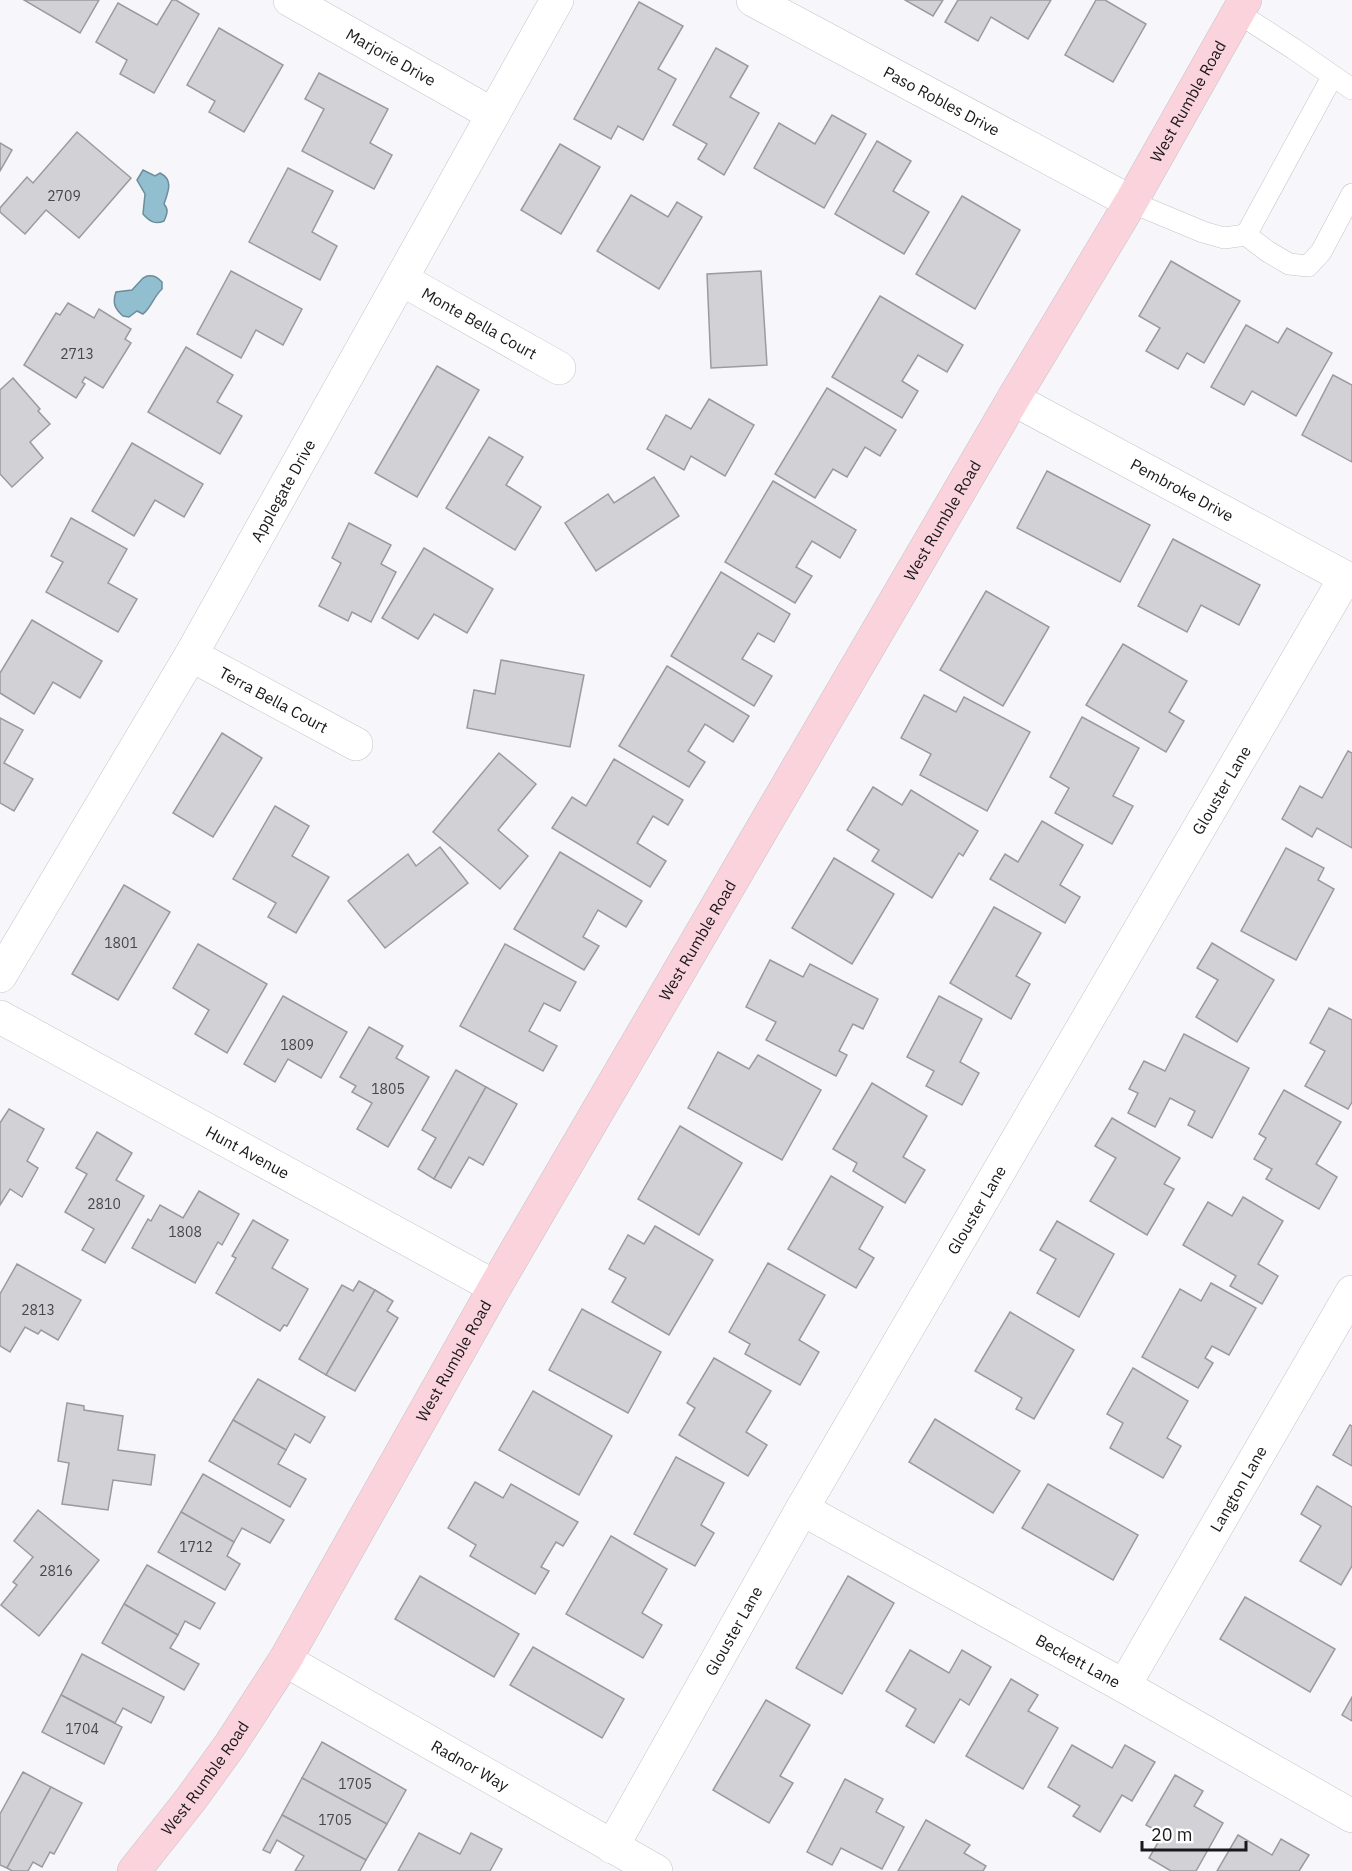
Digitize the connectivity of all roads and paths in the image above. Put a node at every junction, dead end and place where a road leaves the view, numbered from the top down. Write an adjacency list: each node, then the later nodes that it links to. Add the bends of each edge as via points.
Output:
1 (290, 0): 7 (street, Marjorie Drive)
2 (556, 0): 7 (street, Applegate Drive)
3 (753, 0): 9 (street, Paso Robles Drive)
4 (1241, 7): 5 (lane); 9 (street, West Rumble Road)
5 (1332, 77): 6 (lane); 10 (lane)
6 (1352, 89)
7 (492, 114): 11 (street, Applegate Drive)
8 (1352, 194): 10 (lane, via 1322,252 1308,266 1289,264)
9 (1131, 202): 10 (lane, via 1203,232 1224,238); 13 (street, West Rumble Road)
10 (1246, 235)
11 (400, 279): 12 (street, Monte Bella Court); 15 (street, Applegate Drive)
12 (559, 368)
13 (1013, 399): 14 (street, Pembroke Drive); 19 (street, West Rumble Road)
14 (1348, 580): 21 (street, Glouster Lane)
15 (191, 655): 16 (street, Terra Bella Court); 17 (street, Applegate Drive)
16 (356, 744)
17 (0, 976)
18 (0, 1017): 19 (street, Hunt Avenue)
19 (495, 1287): 22 (street, West Rumble Road)
20 (1352, 1292): 23 (street, Langton Lane)
21 (802, 1509): 23 (street, Beckett Lane); 25 (street, Glouster Lane)
22 (285, 1660): 25 (street, Radnor Way); 26 (street, West Rumble Road, via 230,1745)
23 (1124, 1686): 24 (street, Beckett Lane)
24 (1352, 1816)
25 (612, 1847): 27 (street, Radnor Way)
26 (134, 1871)
27 (656, 1871)

